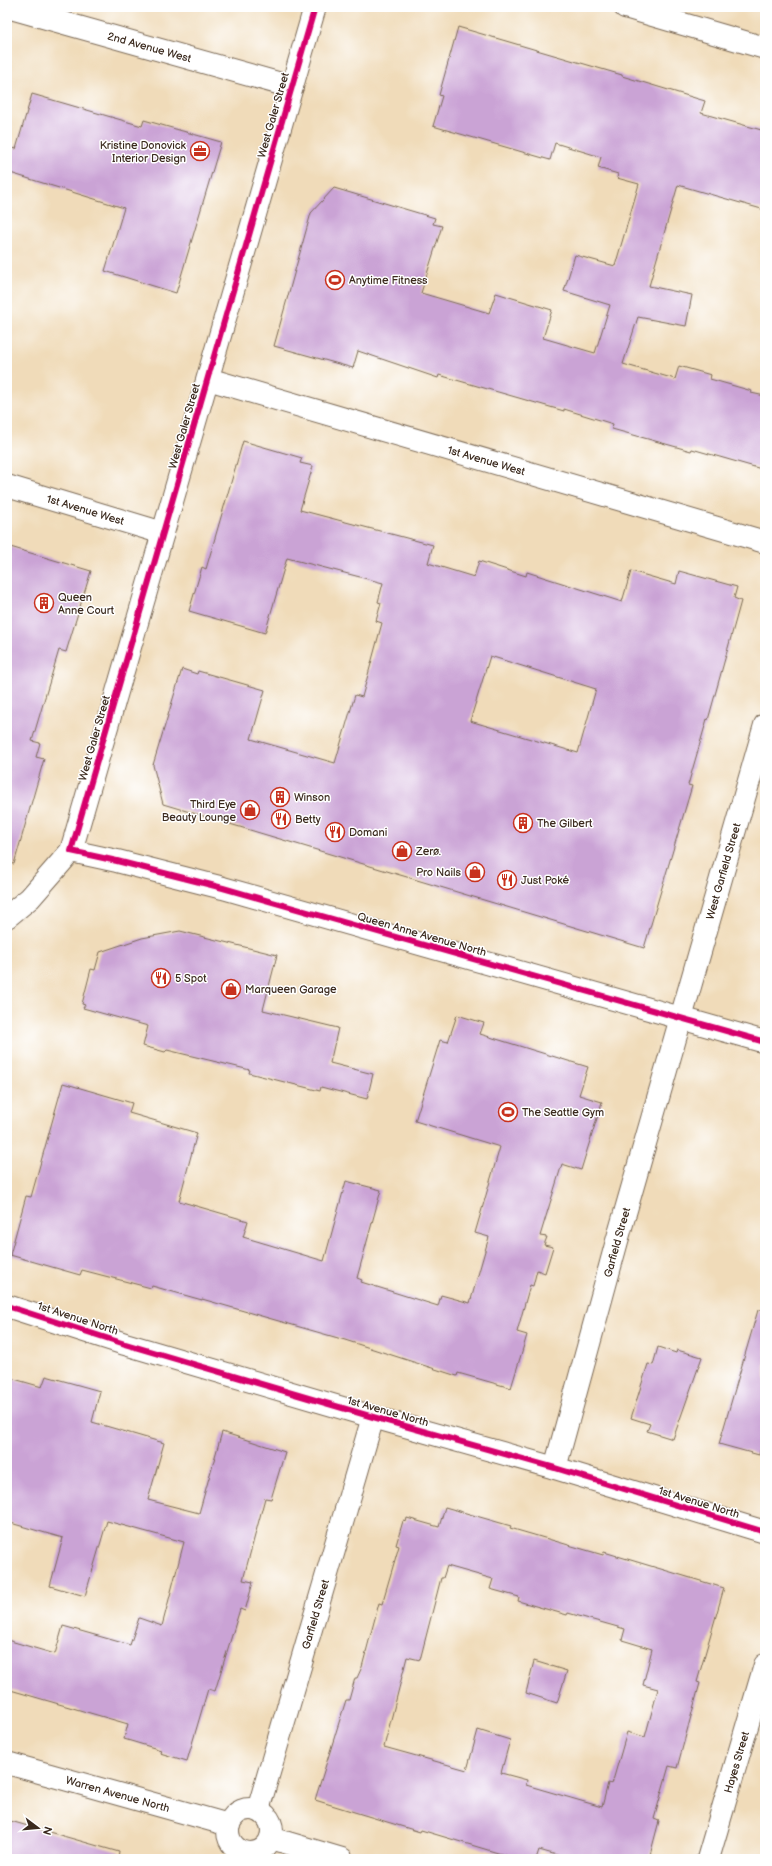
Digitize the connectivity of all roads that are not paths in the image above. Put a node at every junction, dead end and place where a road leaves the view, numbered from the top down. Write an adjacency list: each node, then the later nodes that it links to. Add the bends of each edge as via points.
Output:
1 (7, 7): 5 (street, 2nd Avenue West)
2 (314, 7): 5 (street, West Galer Street)
3 (624, 7): 4 (street)
4 (765, 48)
5 (292, 87): 6 (street, West Galer Street)
6 (208, 380): 8 (street, West Galer Street); 9 (street, 1st Avenue West)
7 (7, 486): 8 (street, 1st Avenue West)
8 (163, 533): 11 (street, West Galer Street)
9 (765, 542)
10 (765, 725): 13 (street, West Garfield Street)
11 (71, 851): 12 (street, via 30,898); 13 (street, Queen Anne Avenue North, via 223,888)
12 (7, 917)
13 (680, 1018): 14 (street, Queen Anne Avenue North); 17 (street, Garfield Street)
14 (765, 1042)
15 (7, 1306): 16 (street, 1st Avenue North)
16 (373, 1418): 17 (street, 1st Avenue North); 21 (street, Garfield Street)
17 (556, 1468): 18 (street, 1st Avenue North)
18 (765, 1532)
19 (765, 1665): 26 (street, Hayes Street)
20 (7, 1763): 22 (street, Warren Avenue North)
21 (258, 1810): 22 (street, via 242,1810); 23 (street, via 268,1817 271,1823)
22 (229, 1825): 24 (street, via 228,1834 231,1841)
23 (271, 1838): 24 (street, via 262,1849); 25 (street)
24 (244, 1856)
25 (342, 1859)
26 (708, 1859)

